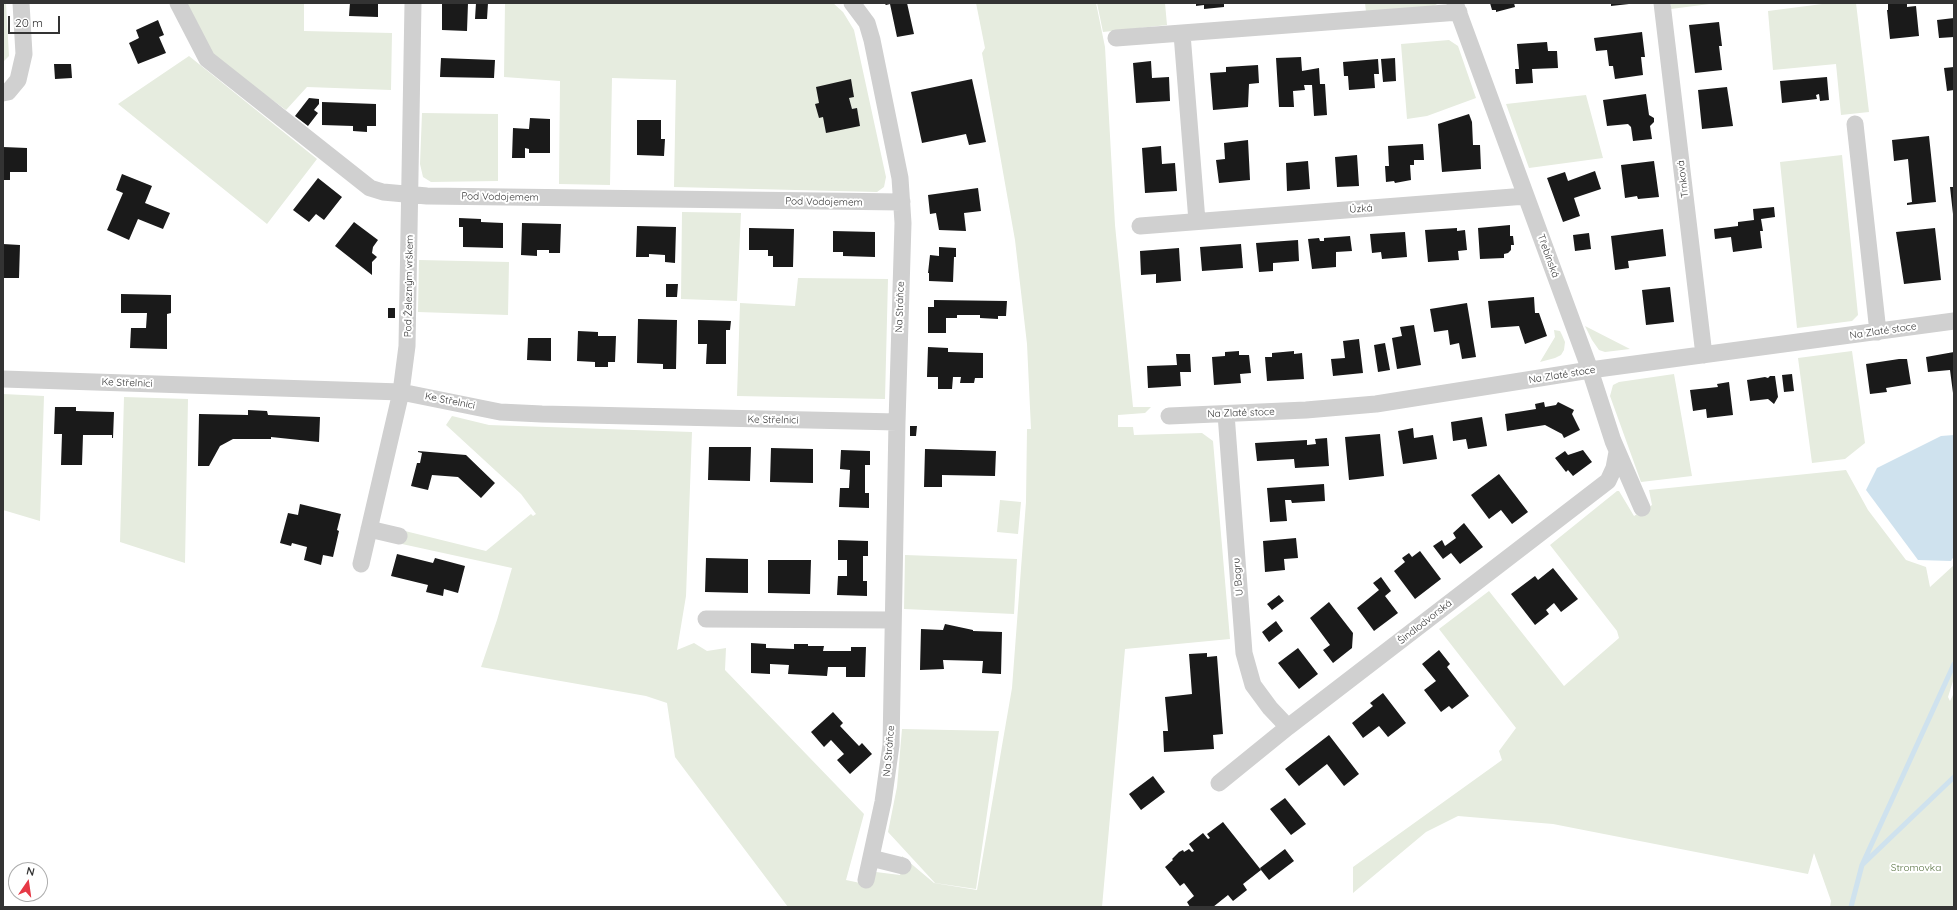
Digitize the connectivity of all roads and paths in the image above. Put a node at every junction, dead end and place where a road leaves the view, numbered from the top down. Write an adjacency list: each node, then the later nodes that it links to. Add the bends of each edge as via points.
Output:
1 (21, 3): 9 (street, via 24,54 18,80 8,92)
2 (178, 3): 11 (street, Pod Vodojemem, via 207,59 370,188)
3 (414, 3): 11 (street, Pod Železným vrškem)
4 (852, 3): 13 (street, Na Stráňce, via 867,24 872,40 900,178)
5 (1662, 3): 18 (street, Trnková)
6 (1457, 8): 7 (street); 12 (street, Třebínská)
7 (1182, 34): 8 (street); 14 (street)
8 (1116, 38)
9 (3, 93)
10 (1855, 124): 17 (street)
11 (411, 195): 13 (street, Pod Vodojemem); 21 (street, Pod Železným vrškem, via 408,328)
12 (1526, 196): 14 (street, Úzká); 19 (street, Třebínská)
13 (902, 202): 24 (street, Na Stráňce)
14 (1197, 221): 15 (street, Úzká)
15 (1140, 226)
16 (1954, 321): 17 (street, Na Zlaté stoce)
17 (1878, 332): 18 (street, Na Zlaté stoce)
18 (1704, 355): 19 (street, Na Zlaté stoce)
19 (1590, 370): 22 (street, Na Zlaté stoce, via 1376,404); 25 (street, Třebínská)
20 (3, 379): 21 (street, Ke Střelnici)
21 (401, 392): 24 (street, Ke Střelnici, via 500,412); 27 (street, Pod Železným vrškem)
22 (1226, 414): 23 (street, Na Zlaté stoce); 32 (street, U Bagru, via 1244,653 1253,685)
23 (1169, 416)
24 (897, 422): 31 (street, Na Stráňce)
25 (1617, 452): 26 (street, Třebínská); 32 (street, Šindlodvorská, via 1608,481)
26 (1642, 508)
27 (369, 529): 28 (street); 29 (street, Pod Železným vrškem)
28 (399, 536)
29 (361, 564)
30 (706, 619): 31 (street)
31 (893, 620): 34 (street, Na Stráňce, via 891,745 883,802)
32 (1288, 727): 33 (street, Šindlodvorská)
33 (1220, 783)
34 (871, 858): 35 (street); 36 (street, Na Stráňce)
35 (903, 866)
36 (866, 880)

